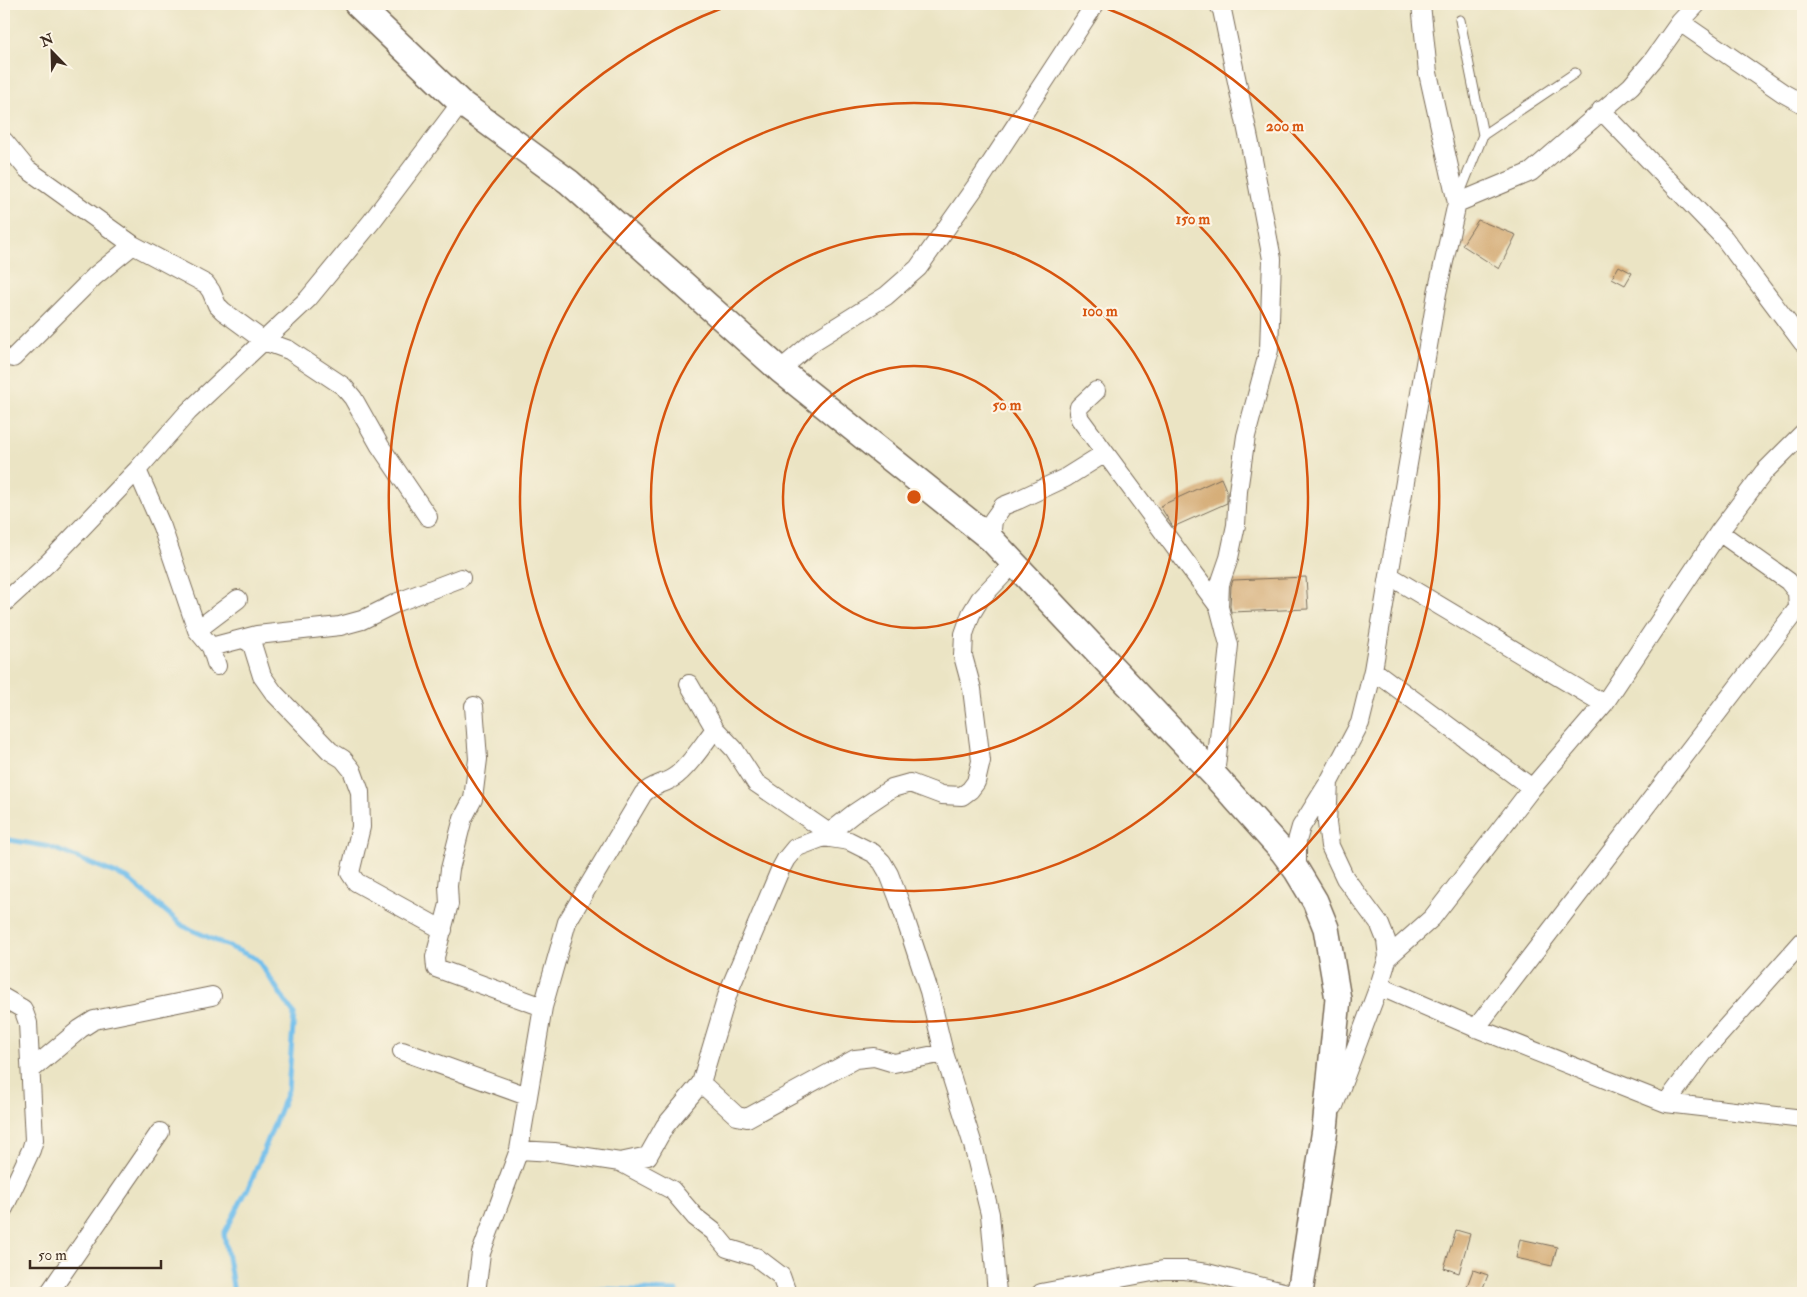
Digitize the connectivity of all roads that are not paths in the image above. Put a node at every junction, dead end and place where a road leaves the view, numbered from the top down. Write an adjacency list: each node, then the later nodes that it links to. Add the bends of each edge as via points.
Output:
1 (357, 4): 9 (street)
2 (1095, 4): 19 (street, via 976,186 918,268 886,296 814,341)
3 (1218, 4): 32 (street, via 1222,10 1272,259 1269,350 1246,436 1236,526 1220,584)
4 (1421, 4): 14 (street, via 1428,73)
5 (1698, 4): 7 (street)
6 (1460, 20): 12 (lane)
7 (1680, 22): 10 (street); 11 (street, via 1631,86)
8 (1575, 73): 12 (lane)
9 (461, 103): 16 (street, via 308,299); 19 (street, via 568,182)
10 (1803, 104)
11 (1601, 110): 14 (street, via 1531,172); 17 (street, via 1724,238)
12 (1484, 135): 14 (lane)
13 (4, 141): 15 (street, via 27,169)
14 (1456, 203): 28 (street, via 1437,293)
15 (133, 245): 16 (street, via 206,284 223,311); 18 (street, via 95,276)
16 (264, 341): 23 (street, via 188,412); 24 (street, via 289,350 343,386)
17 (1803, 343)
18 (13, 358)
19 (780, 370): 26 (street)
20 (1096, 391): 22 (street, via 1079,407 1078,414)
21 (1803, 433): 25 (street, via 1764,472)
22 (1105, 453): 26 (street, via 1065,478 1003,506 993,520); 32 (street)
23 (137, 470): 31 (street); 33 (street, via 162,527)
24 (428, 517)
25 (1718, 532): 39 (street); 56 (street, via 1788,581 1797,592 1798,608)
26 (991, 539): 27 (street)
27 (1014, 563): 42 (street); 45 (street, via 980,599 964,634 963,656 972,689 981,761 976,782 962,796 942,795 910,783 892,788)
28 (1390, 576): 37 (street); 39 (street)
29 (461, 578): 34 (street, via 398,602 362,620)
30 (238, 599): 33 (street)
31 (4, 604)
32 (1219, 607): 42 (street, via 1229,645)
33 (197, 630): 35 (street)
34 (243, 639): 35 (street); 49 (street, via 252,644 262,676 274,692 352,770 360,792 361,827 350,873 356,882)
35 (211, 647): 36 (street)
36 (217, 666)
37 (1373, 670): 43 (street, via 1360,723); 44 (street)
38 (689, 684): 41 (street)
39 (1604, 704): 44 (street)
40 (474, 706): 49 (street, via 478,759 474,798 463,818 450,869 449,904)
41 (715, 729): 46 (street, via 734,749 756,784); 55 (street, via 679,774 643,794 567,922)
42 (1215, 776): 48 (street)
43 (1329, 782): 48 (street, via 1301,827 1297,841); 51 (street, via 1327,822 1330,846 1345,878 1380,925)
44 (1532, 788): 51 (street, via 1432,918)
45 (853, 814): 46 (street); 47 (street)
46 (827, 835): 47 (street); 60 (street, via 795,848 786,858 728,993)
47 (849, 841): 58 (street, via 873,853 889,874 929,991)
48 (1297, 871): 64 (street, via 1316,901 1326,928 1338,999)
49 (443, 930): 55 (street, via 435,958 436,968)
50 (1803, 941): 62 (street, via 1704,1052)
51 (1388, 958): 52 (street)
52 (1379, 986): 56 (street); 64 (street)
53 (212, 996): 59 (street, via 94,1020)
54 (4, 998): 59 (street, via 26,1014)
55 (544, 1007): 61 (street)
56 (1476, 1028): 62 (street)
57 (402, 1051): 61 (street)
58 (944, 1053): 60 (street, via 894,1064 874,1057 855,1059 747,1118 737,1116); 72 (street, via 973,1145 990,1214)
59 (31, 1070): 68 (street, via 34,1140)
60 (701, 1083): 67 (street, via 665,1126 648,1156)
61 (527, 1096): 66 (street)
62 (1666, 1103): 63 (street)
63 (1803, 1119)
64 (1325, 1130): 75 (street)
65 (160, 1132): 69 (street)
66 (518, 1150): 67 (street); 70 (street, via 482,1253)
67 (620, 1162): 71 (street, via 672,1190 727,1248 756,1257 781,1276)
68 (4, 1208)
69 (49, 1293)
70 (476, 1293)
71 (787, 1293)
72 (997, 1293)
73 (1041, 1293): 74 (street, via 1163,1270 1206,1273)
74 (1287, 1293)
75 (1300, 1293)

